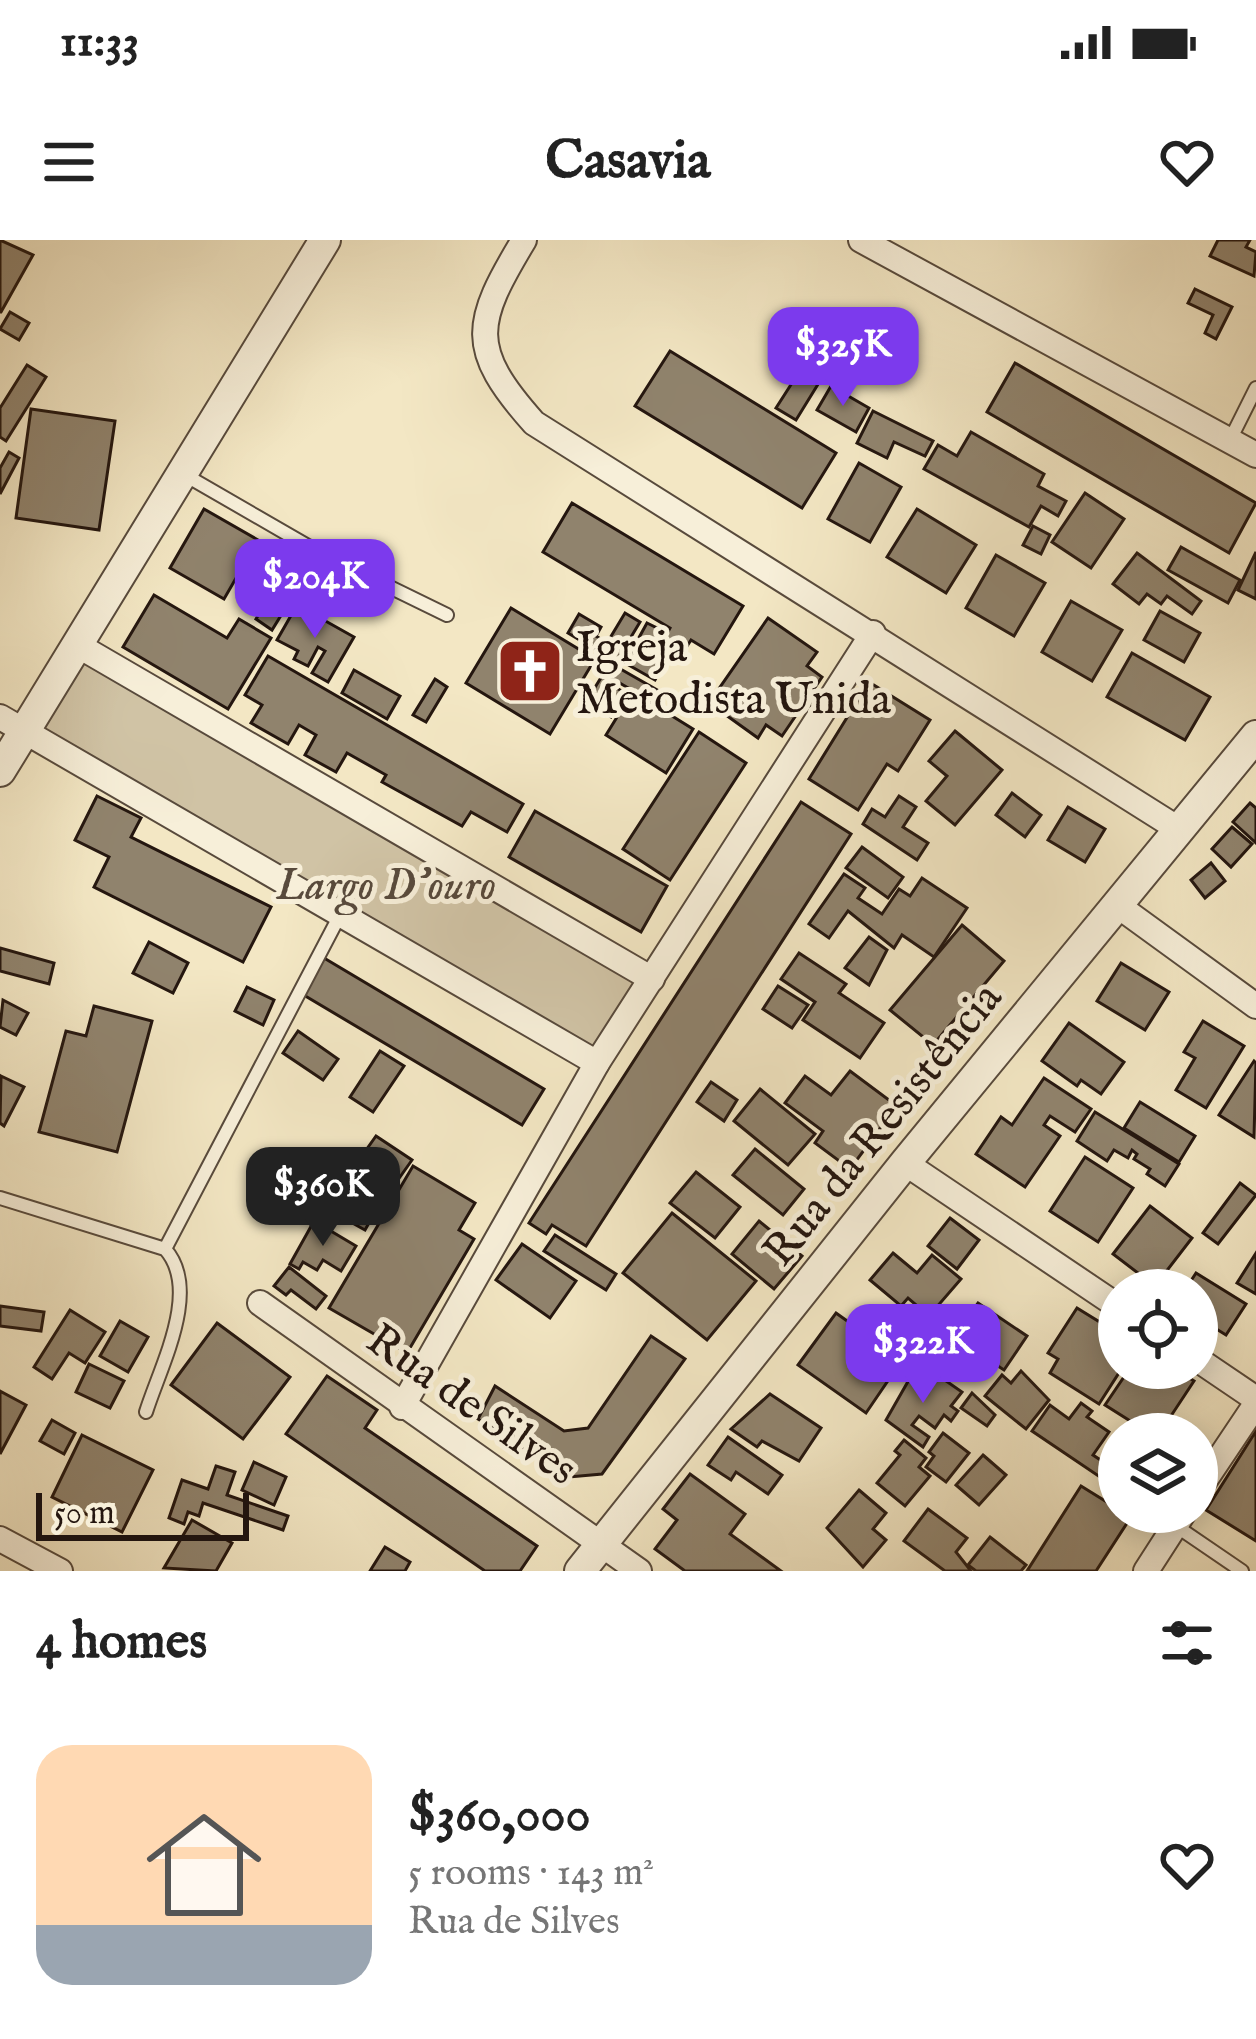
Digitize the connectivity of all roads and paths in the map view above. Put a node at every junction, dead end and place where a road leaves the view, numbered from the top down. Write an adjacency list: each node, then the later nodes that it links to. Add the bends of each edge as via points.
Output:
1 (325, 240): 7 (street)
2 (524, 240): 9 (street, via 486,320 484,357 499,385 534,422)
3 (861, 240): 5 (street)
4 (1256, 388): 5 (lane)
5 (1230, 440): 6 (street)
6 (1256, 455)
7 (184, 475): 8 (lane); 10 (street)
8 (447, 615)
9 (873, 633): 14 (street); 17 (street)
10 (79, 646): 11 (street); 17 (street)
11 (12, 723): 13 (street); 16 (street)
12 (1256, 736): 14 (street, Rua da Resistência)
13 (0, 771)
14 (1180, 830): 15 (street, Rua da Resistência)
15 (1117, 905): 18 (street); 20 (street, Rua da Resistência)
16 (340, 915): 19 (street); 22 (lane)
17 (652, 979): 19 (street)
18 (1256, 1006)
19 (597, 1064): 27 (street)
20 (904, 1163): 23 (street); 33 (street, Rua da Resistência)
21 (0, 1198): 22 (lane)
22 (165, 1250): 28 (lane, via 182,1294)
23 (1098, 1293)
24 (260, 1303): 27 (street, Rua de Silves)
25 (1218, 1375): 26 (street)
26 (1256, 1402): 29 (street)
27 (402, 1407): 33 (street, Rua de Silves)
28 (146, 1412)
29 (1218, 1460)
30 (1170, 1533): 37 (street)
31 (1197, 1533): 38 (lane)
32 (0, 1539): 34 (street)
33 (602, 1544): 35 (street, Rua da Resistência); 36 (street, Rua de Silves)
34 (60, 1571)
35 (580, 1571)
36 (639, 1571)
37 (1146, 1571)
38 (1242, 1571)

